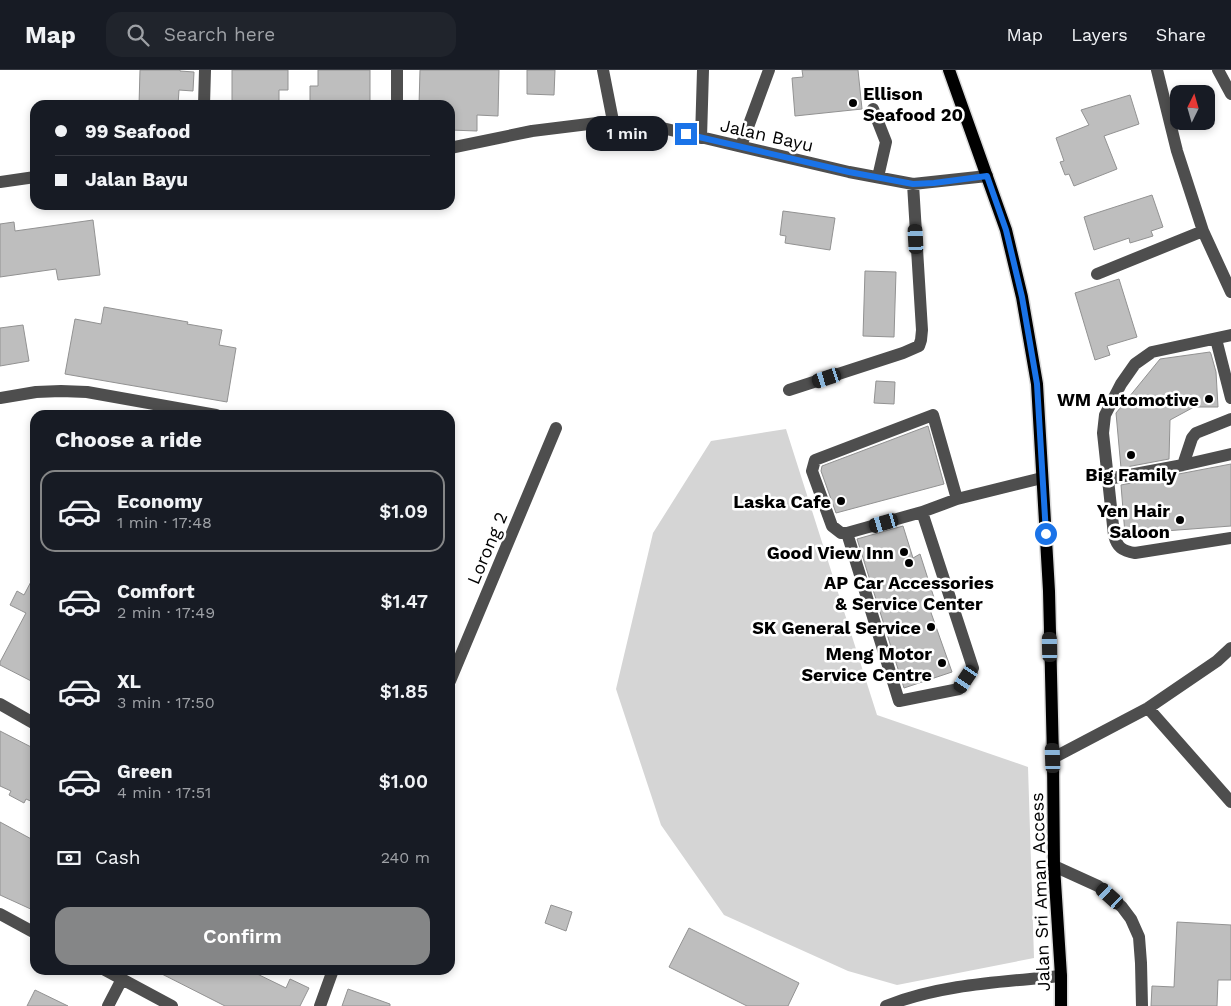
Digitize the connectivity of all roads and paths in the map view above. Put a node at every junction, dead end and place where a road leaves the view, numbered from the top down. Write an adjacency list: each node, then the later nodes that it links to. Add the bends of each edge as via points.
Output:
1 (205, 70): 10 (street)
2 (397, 70): 11 (street)
3 (603, 70): 13 (street)
4 (703, 70): 14 (street)
5 (769, 70): 15 (street)
6 (949, 70): 17 (main road)
7 (1157, 70): 22 (street, via 1177,151)
8 (1218, 70): 9 (street)
9 (1231, 94)
10 (204, 100)
11 (397, 100)
12 (873, 109): 18 (street, via 886,142)
13 (613, 121): 14 (street, Jalan Bayu, via 658,127); 16 (street, Jalan Bayu, via 532,131)
14 (701, 138): 15 (street, Jalan Bayu)
15 (741, 146): 18 (street, Jalan Bayu)
16 (455, 147)
17 (987, 176): 21 (street, Jalan Bayu); 35 (main road, Jalan Sri Aman Access, via 1006,230 1022,297 1037,384)
18 (878, 177): 21 (street, Jalan Bayu)
19 (30, 178): 20 (street)
20 (0, 182)
21 (913, 184): 27 (street, via 922,330 919,346)
22 (1203, 231): 23 (street); 24 (street)
23 (1097, 274)
24 (1231, 292)
25 (1231, 336): 26 (street)
26 (1216, 339): 29 (street); 36 (street, via 1152,352 1135,364 1105,415 1103,433)
27 (789, 390)
28 (0, 398): 30 (street, via 36,392 87,392)
29 (1231, 398)
30 (188, 410)
31 (1231, 419): 34 (street, via 1196,433)
32 (556, 428): 42 (street, Lorong 2)
33 (1231, 454): 34 (street)
34 (1183, 465): 36 (street)
35 (1042, 478): 37 (street); 46 (main road, Jalan Sri Aman Access, via 1049,591)
36 (1108, 479): 40 (street, via 1116,542 1127,552)
37 (957, 499): 38 (street); 39 (street, via 933,414 815,460 812,471 832,526)
38 (922, 512): 39 (street); 39 (street, via 974,668 959,689 899,701)
39 (846, 534)
40 (1231, 538)
41 (1231, 648): 44 (street)
42 (455, 669)
43 (0, 704): 45 (street)
44 (1148, 708): 46 (street); 47 (street)
45 (30, 718)
46 (1053, 758): 48 (main road, Jalan Sri Aman Access)
47 (1231, 802)
48 (1054, 866): 53 (main road, Jalan Sri Aman Access); 60 (street, via 1098,886 1132,919 1139,937)
49 (0, 914): 50 (street)
50 (30, 929)
51 (114, 975): 54 (street)
52 (331, 975): 57 (street)
53 (1061, 976): 58 (street, via 966,986 922,994); 59 (main road, Jalan Sri Aman Access)
54 (122, 979): 55 (street); 56 (street)
55 (108, 1006)
56 (172, 1006)
57 (320, 1006)
58 (886, 1006)
59 (1061, 1006)
60 (1142, 1006)

